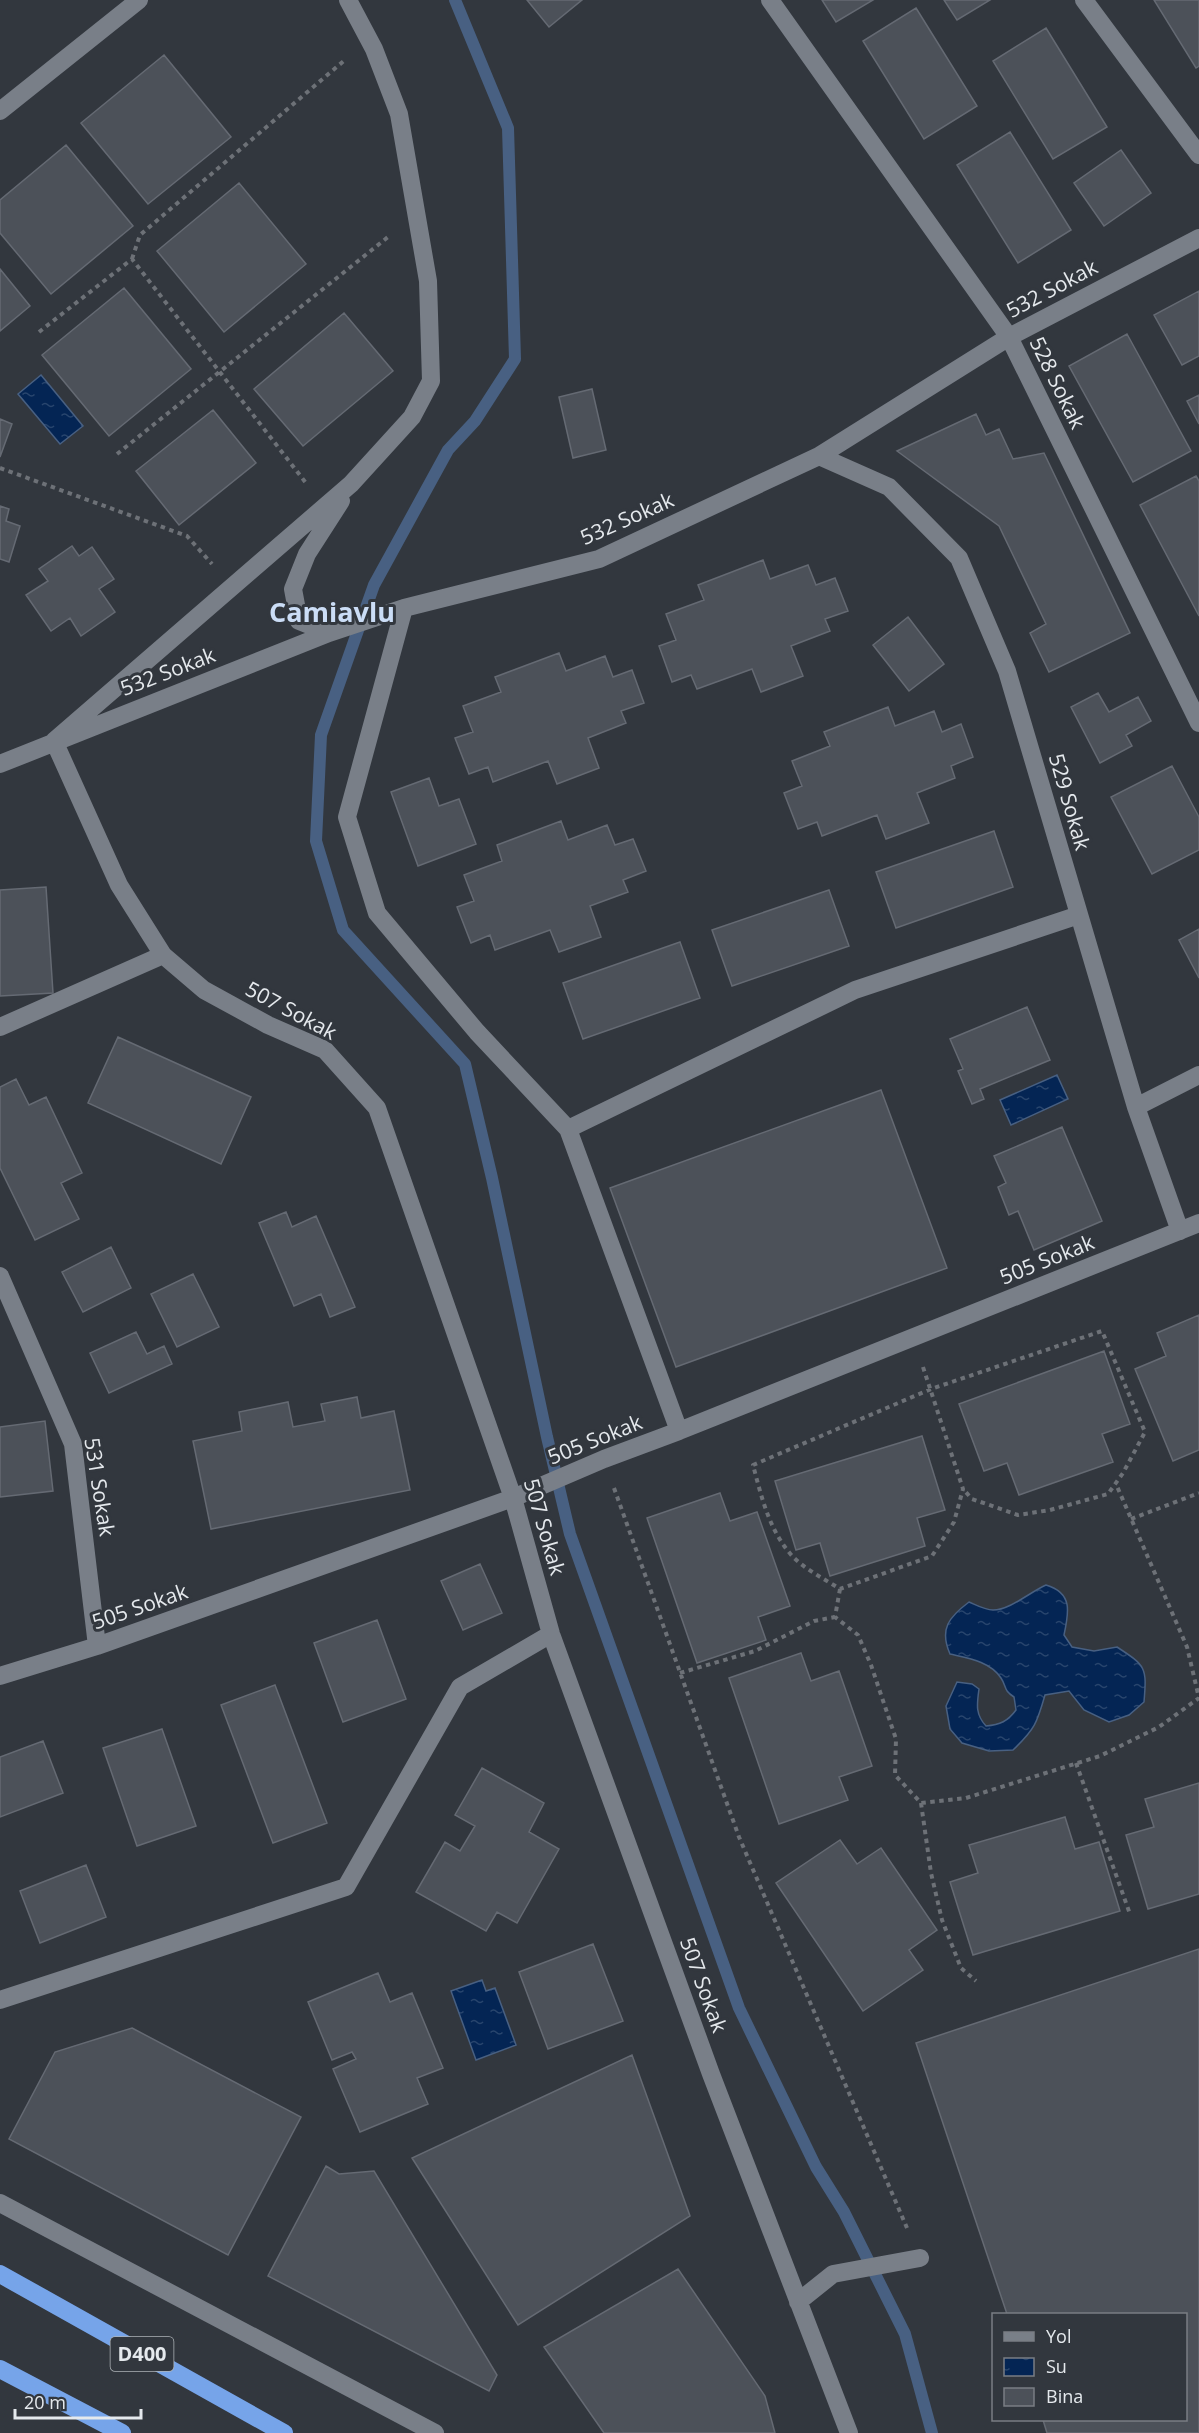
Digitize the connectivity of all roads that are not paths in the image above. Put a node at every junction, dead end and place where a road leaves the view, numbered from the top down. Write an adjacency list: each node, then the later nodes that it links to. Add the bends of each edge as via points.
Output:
1 (139, 0): 5 (street)
2 (348, 0): 10 (street, via 369,39 399,114 428,281 431,381 412,417)
3 (770, 0): 8 (street, 528 Sokak)
4 (1084, 0): 6 (street)
5 (0, 111)
6 (1199, 155)
7 (1199, 238): 8 (street, 532 Sokak)
8 (1009, 337): 9 (street, 532 Sokak); 13 (street, 528 Sokak)
9 (819, 456): 11 (street, 532 Sokak, via 599,560); 16 (street, 529 Sokak, via 889,487 959,558 1007,671)
10 (351, 484): 12 (street, via 307,554 293,589 299,621); 14 (street)
11 (404, 608): 12 (street, 532 Sokak); 21 (street, via 347,817 377,914 477,1032)
12 (329, 633): 14 (street, 532 Sokak)
13 (1199, 723)
14 (54, 741): 15 (street, 532 Sokak); 17 (street, 507 Sokak, via 119,885)
15 (0, 764)
16 (1079, 915): 20 (street, 529 Sokak); 21 (street, via 855,990)
17 (163, 955): 18 (street); 26 (street, 507 Sokak, via 204,990 325,1050 377,1108)
18 (0, 1028)
19 (1199, 1075): 20 (street)
20 (1136, 1107): 23 (street, 529 Sokak)
21 (568, 1129): 25 (street)
22 (1199, 1223): 23 (street, 505 Sokak)
23 (1180, 1231): 25 (street, 505 Sokak)
24 (0, 1276): 28 (street, 531 Sokak, via 73,1444)
25 (679, 1431): 26 (street, 505 Sokak)
26 (513, 1498): 27 (street, 507 Sokak); 28 (street, 505 Sokak)
27 (551, 1634): 30 (street, via 460,1687 346,1887); 34 (street, 507 Sokak)
28 (97, 1646): 29 (street, 505 Sokak)
29 (0, 1676)
30 (0, 2000)
31 (0, 2203): 40 (street)
32 (920, 2258): 34 (street, via 833,2274)
33 (0, 2274): 39 (highway, D400)
34 (798, 2302): 41 (street, 507 Sokak)
35 (0, 2369): 36 (highway)
36 (35, 2387): 37 (highway); 38 (highway)
37 (105, 2433)
38 (122, 2433)
39 (284, 2433)
40 (435, 2433)
41 (849, 2433)

